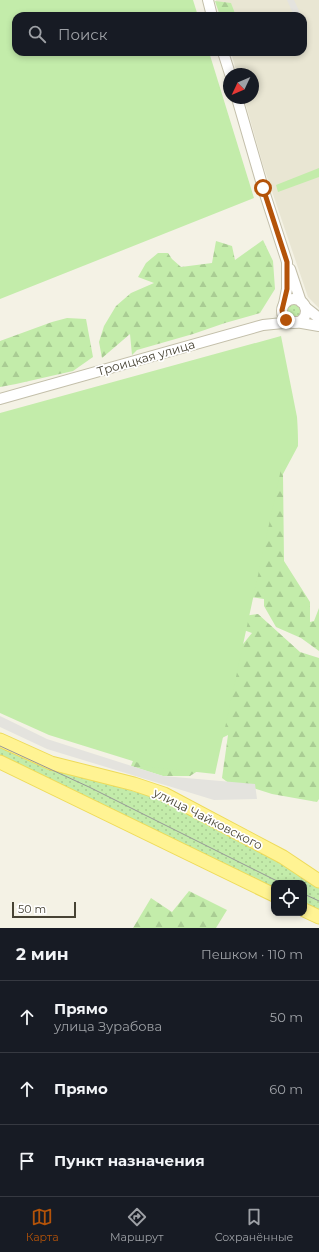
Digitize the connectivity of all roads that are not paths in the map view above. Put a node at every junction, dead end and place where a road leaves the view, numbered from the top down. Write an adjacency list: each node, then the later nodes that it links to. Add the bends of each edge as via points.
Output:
1 (208, 0): 2 (street)
2 (211, 12)
3 (224, 56): 4 (street)
4 (228, 68)
5 (238, 104): 6 (street)
6 (287, 262): 7 (street); 8 (street, via 287,289)
7 (303, 304): 8 (street, via 292,299); 9 (street); 10 (street, via 306,311 304,317)
8 (283, 306): 10 (street, via 285,318); 11 (street)
9 (319, 318)
10 (295, 322): 11 (street, Троицкая улица); 12 (street, Троицкая улица)
11 (263, 325): 13 (street, Троицкая улица)
12 (319, 326)
13 (0, 399)
14 (0, 740): 16 (main road, улица Чайковского, via 51,763 164,794 283,857)
15 (0, 762): 17 (main road)
16 (319, 881)
17 (271, 894)
18 (307, 911): 19 (main road)
19 (319, 917)

